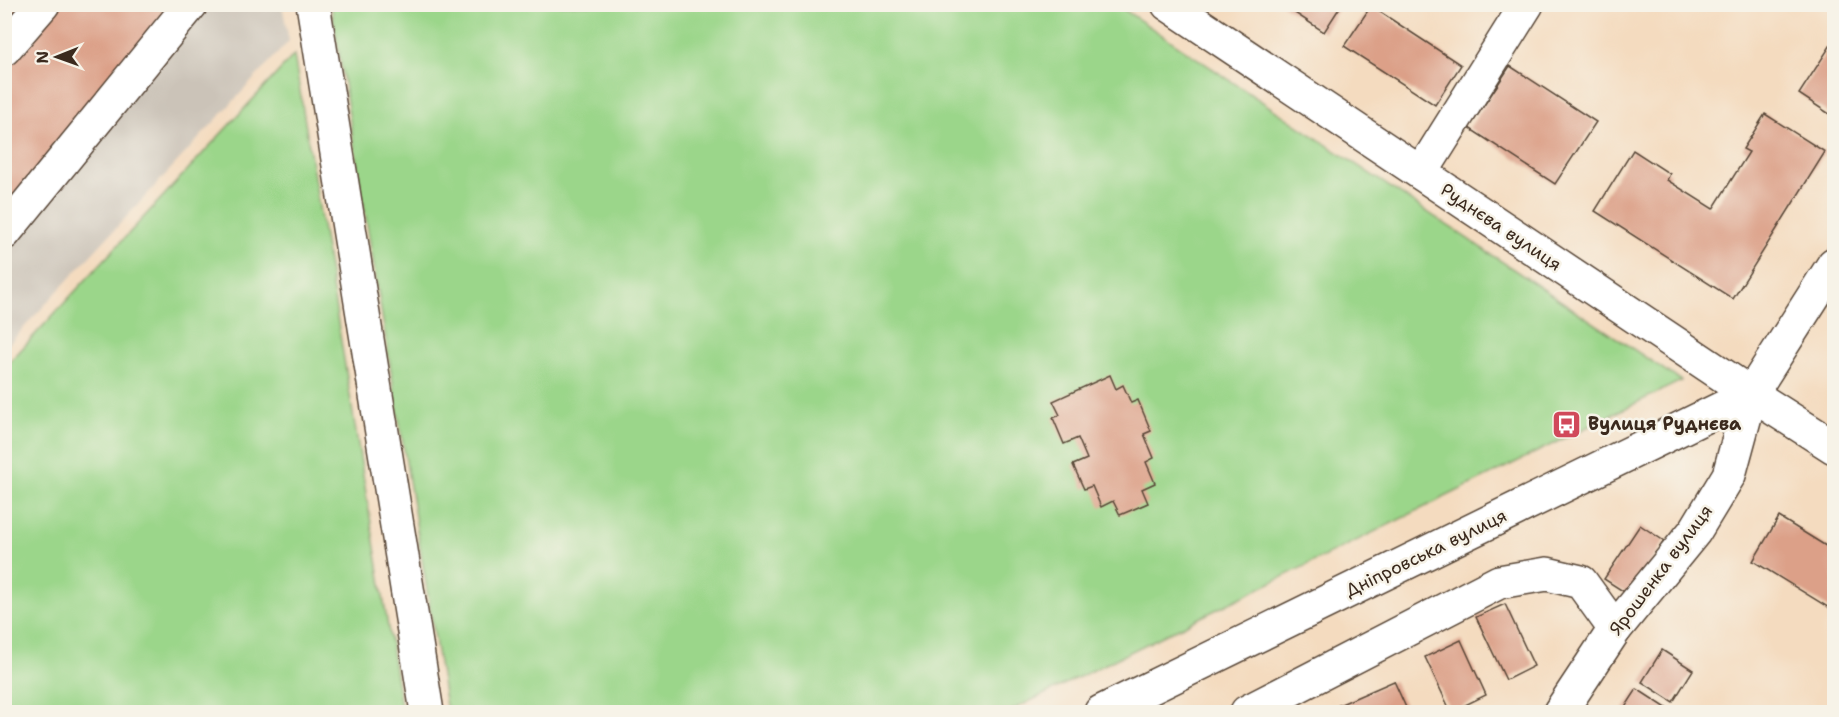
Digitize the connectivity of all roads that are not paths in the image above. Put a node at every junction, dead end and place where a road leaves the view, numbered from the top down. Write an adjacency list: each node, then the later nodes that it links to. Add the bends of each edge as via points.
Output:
1 (43, 4): 6 (street)
2 (191, 4): 8 (street)
3 (313, 4): 13 (street)
4 (1168, 4): 7 (street, Руднєва вулиця)
5 (1527, 4): 7 (street)
6 (4, 49)
7 (1421, 173): 10 (street, Руднєва вулиця)
8 (4, 233)
9 (1834, 264): 10 (street, Ярошенка вулиця)
10 (1751, 394): 11 (street, Руднєва вулиця); 12 (street, Ярошенка вулиця, via 1729,476 1695,531); 14 (street, Дніпровська вулиця)
11 (1834, 447)
12 (1615, 629): 15 (street, via 1581,582 1546,574 1499,582); 16 (street, Ярошенка вулиця)
13 (427, 712)
14 (1101, 712)
15 (1247, 712)
16 (1560, 712)

